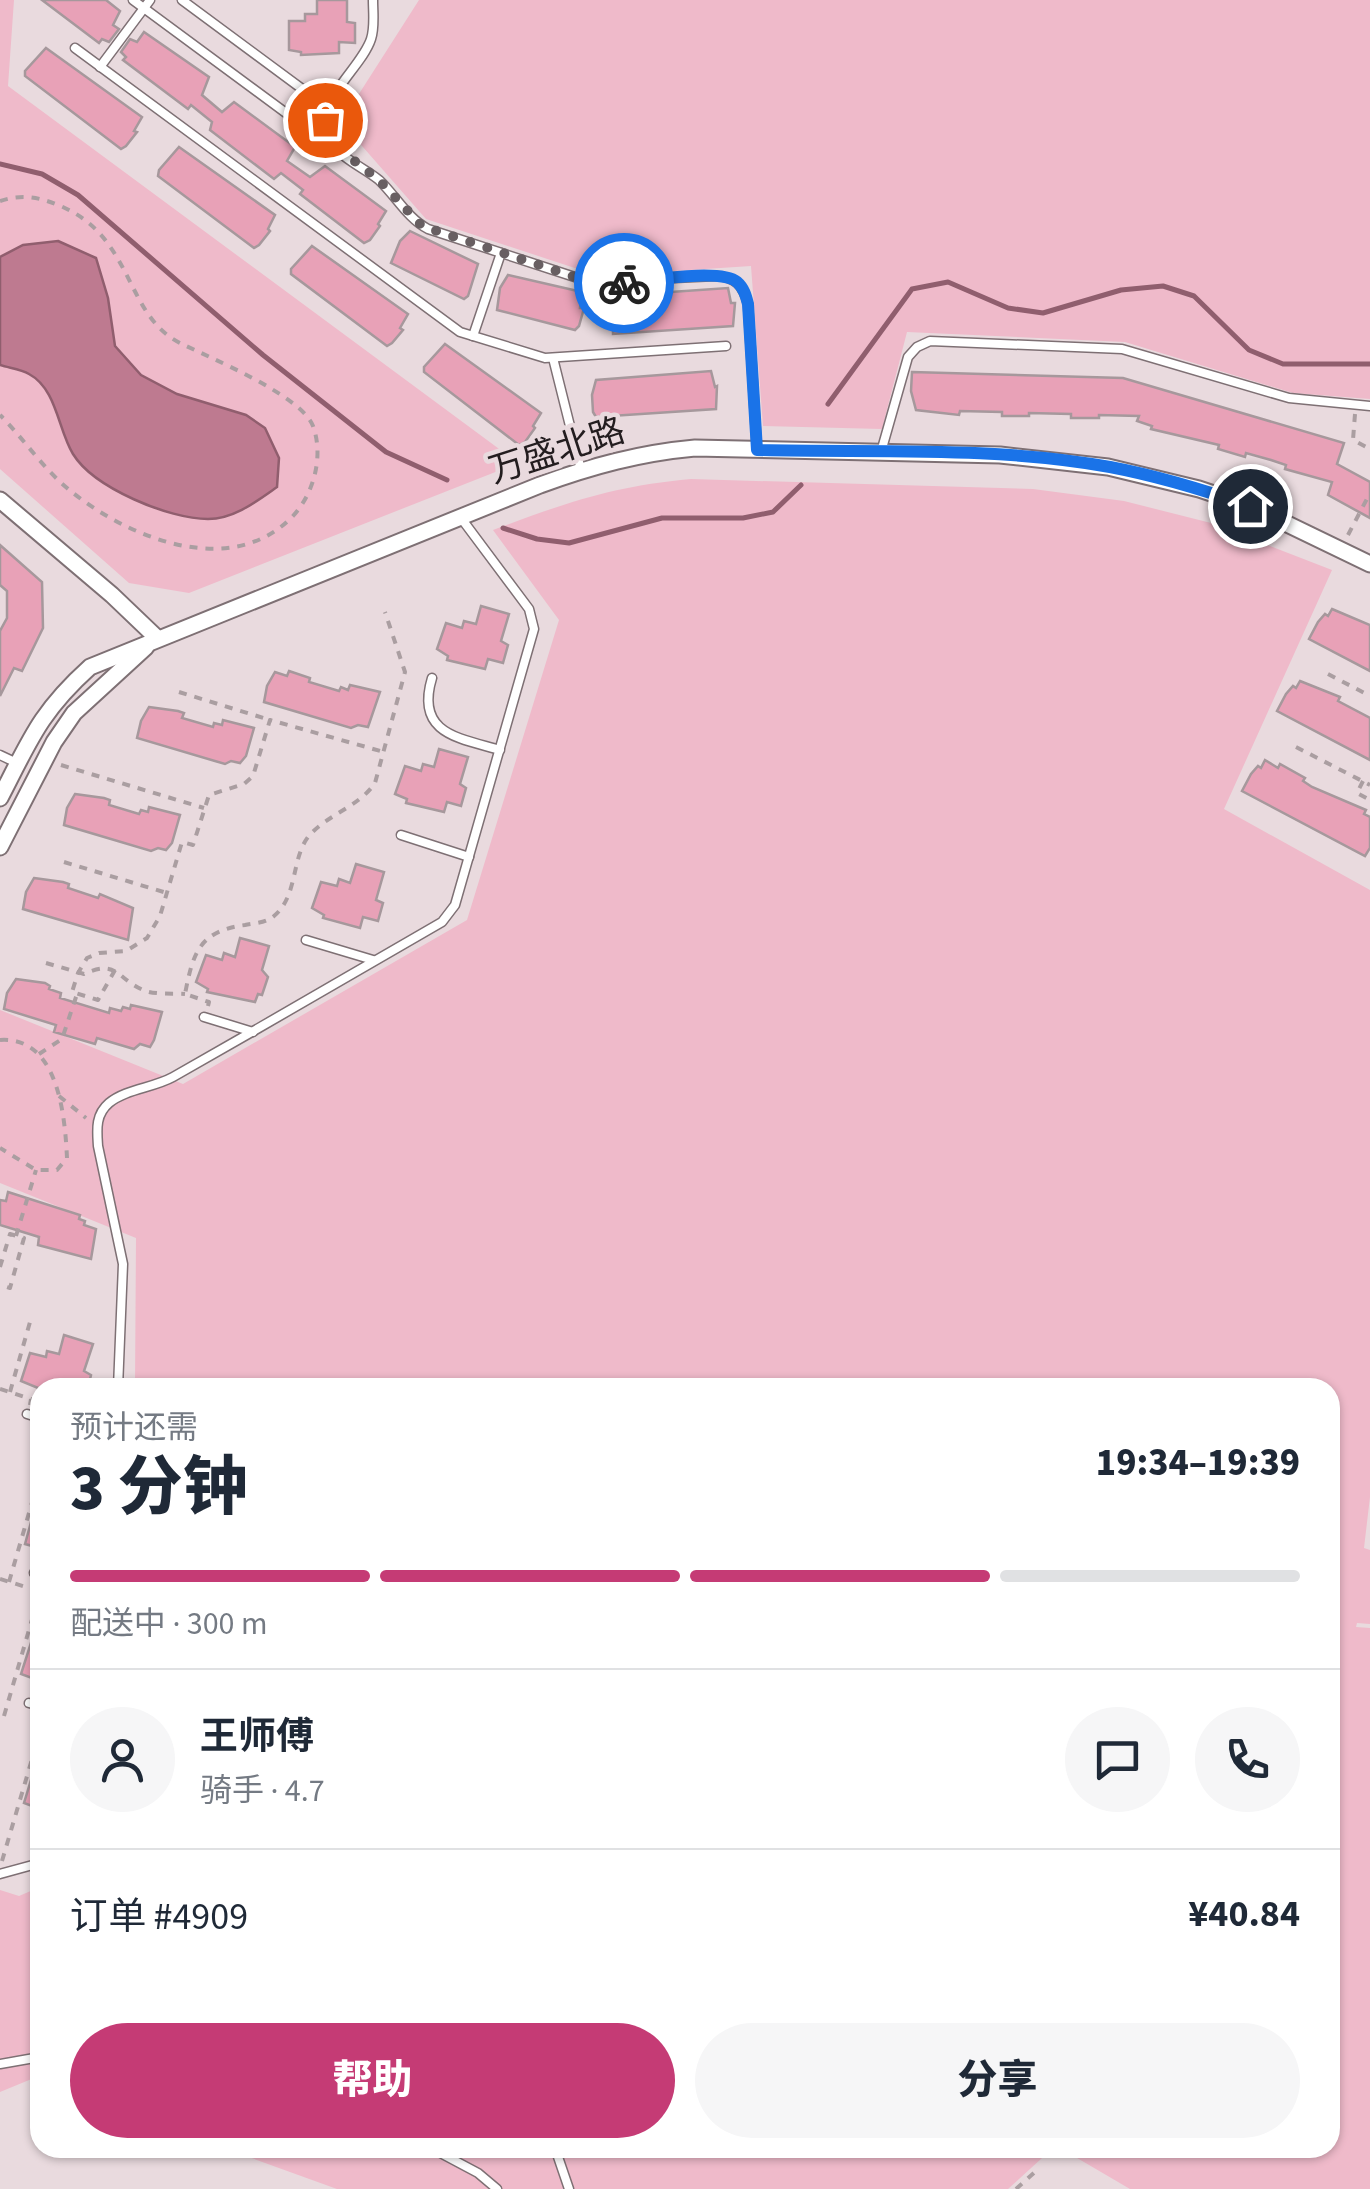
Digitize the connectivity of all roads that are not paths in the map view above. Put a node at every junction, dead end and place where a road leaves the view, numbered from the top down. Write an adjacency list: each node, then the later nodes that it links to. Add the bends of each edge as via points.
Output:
1 (133, 0): 4 (lane)
2 (182, 0): 8 (lane)
3 (373, 0): 7 (lane, via 369,44)
4 (147, 4): 6 (lane); 10 (lane, via 310,130)
5 (75, 48): 6 (lane)
6 (100, 66): 12 (lane)
7 (344, 82): 8 (lane, via 319,92); 9 (lane)
8 (302, 89): 9 (lane, via 319,103)
9 (325, 120): 10 (lane)
10 (326, 132): 11 (lane, via 416,222)
11 (501, 253): 12 (lane); 16 (lane, via 597,284 734,280 748,304)
12 (473, 336): 14 (lane)
13 (726, 346): 14 (lane)
14 (552, 358): 18 (lane)
15 (1370, 406): 17 (lane, via 1289,398 1122,349 935,341 908,358)
16 (757, 450): 17 (street, 万盛北路); 18 (street, 万盛北路, via 650,452)
17 (881, 452): 21 (street, 万盛北路, via 1108,467 1250,506)
18 (581, 470): 20 (street, 万盛北路)
19 (0, 500): 22 (street)
20 (460, 516): 22 (street, 万盛北路); 24 (lane, via 534,622)
21 (1370, 564)
22 (157, 638): 26 (street, 万盛北路, via 90,667 56,698); 29 (street, via 74,713)
23 (432, 678): 24 (lane, via 428,703 439,728)
24 (500, 750): 30 (lane)
25 (0, 755): 26 (lane)
26 (17, 763): 27 (street, 万盛北路)
27 (0, 798)
28 (400, 835): 30 (lane)
29 (0, 847)
30 (469, 857): 32 (lane, via 449,916)
31 (306, 940): 32 (lane)
32 (375, 961): 34 (lane)
33 (204, 1017): 34 (lane)
34 (252, 1032): 35 (lane, via 104,1107 96,1129 123,1264)
35 (118, 1378)
36 (27, 1414): 37 (lane)
37 (30, 1415)
38 (30, 1865): 39 (lane)
39 (0, 1871)
40 (30, 2059): 41 (lane)
41 (0, 2064)
42 (450, 2158): 44 (lane)
43 (558, 2158): 45 (lane)
44 (497, 2189)
45 (569, 2189)

